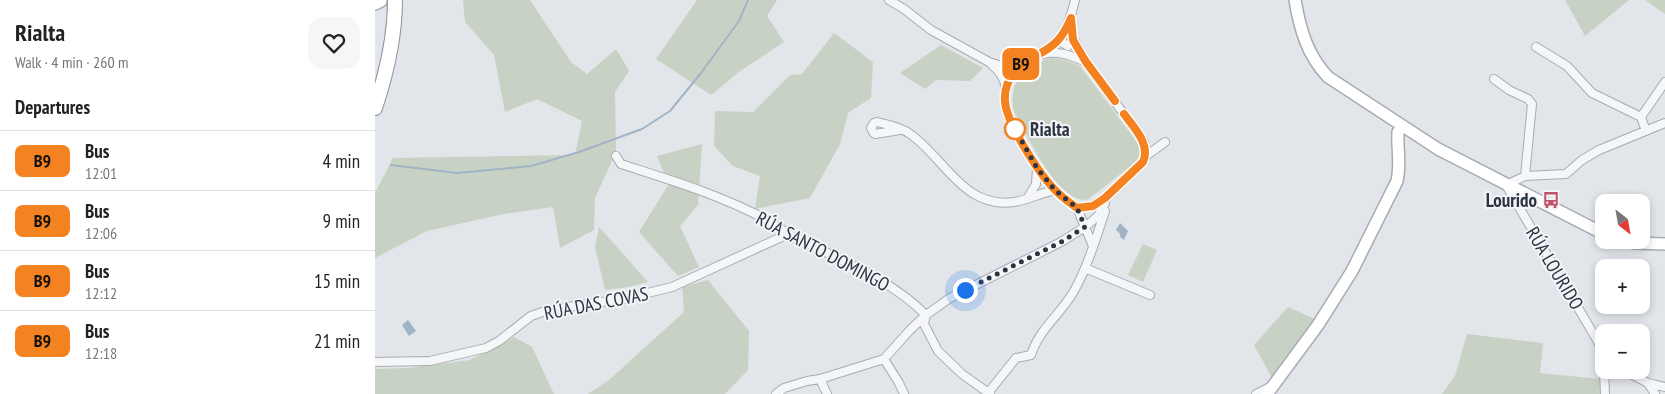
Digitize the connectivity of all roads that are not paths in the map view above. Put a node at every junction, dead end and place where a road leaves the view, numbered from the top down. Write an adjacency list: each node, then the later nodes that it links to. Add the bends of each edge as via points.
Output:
1 (889, 0): 6 (street)
2 (897, 0): 6 (street)
3 (1075, 0): 7 (street)
4 (1295, 0): 21 (main road, via 1303,37 1317,66)
5 (384, 2): 17 (highway, via 391,47)
6 (904, 9): 12 (street, via 931,30)
7 (1071, 18): 8 (street); 9 (street)
8 (1061, 38): 9 (street, via 1068,46); 11 (street)
9 (1073, 40): 13 (street)
10 (1536, 47): 18 (street, via 1567,66 1592,93)
11 (1032, 57): 12 (street, via 1005,67); 13 (street, via 1051,52); 16 (street, via 1017,68)
12 (989, 62): 16 (street, via 1000,72)
13 (1086, 62): 25 (street, via 1143,142)
14 (1494, 79): 27 (street, via 1532,104)
15 (1665, 82): 18 (street)
16 (1006, 88): 26 (street, via 1005,102 1011,120)
17 (375, 108)
18 (1641, 117): 22 (street)
19 (1665, 123): 22 (street)
20 (899, 130): 20 (street, via 877,122 871,128 873,133 879,134); 31 (street, via 913,136 959,184 985,201)
21 (1396, 130): 28 (main road); 50 (main road, via 1400,156 1397,181 1352,272)
22 (1646, 131): 27 (street, via 1599,150 1566,174)
23 (1165, 142): 25 (street)
24 (616, 156): 35 (street, RÚA SANTO DOMINGO, via 621,164 710,194 767,220)
25 (1146, 156): 30 (street)
26 (1037, 168): 29 (street); 31 (street, via 1036,184)
27 (1525, 176): 28 (street)
28 (1505, 185): 34 (main road); 42 (street, RÚA LOURIDO)
29 (1055, 190): 31 (street); 32 (street)
30 (1107, 195): 32 (street, via 1093,206); 33 (street, via 1098,216); 38 (street)
31 (1027, 199)
32 (1077, 208): 33 (street)
33 (1085, 227): 38 (street); 41 (street, via 950,298)
34 (1595, 230)
35 (788, 234): 41 (street, RÚA SANTO DOMINGO, via 870,274); 44 (street, RÚA DAS COVAS, via 672,288 548,310 531,316 486,348 430,361)
36 (1650, 243): 37 (main road)
37 (1665, 244)
38 (1093, 246): 39 (street)
39 (1085, 268): 40 (street); 51 (street, via 1073,292 1040,334 1031,355 1016,358)
40 (1149, 295)
41 (926, 315): 43 (street); 51 (street, via 924,324 938,351)
42 (1595, 337)
43 (884, 359): 45 (street); 54 (street)
44 (375, 362)
45 (820, 379): 52 (street, via 784,388); 53 (street)
46 (1604, 379): 56 (street)
47 (1640, 379): 48 (street)
48 (1648, 383): 49 (street); 57 (street)
49 (1665, 387)
50 (1270, 390): 55 (street)
51 (989, 393)
52 (776, 394)
53 (827, 394)
54 (904, 394)
55 (1256, 394)
56 (1605, 394)
57 (1655, 394)

